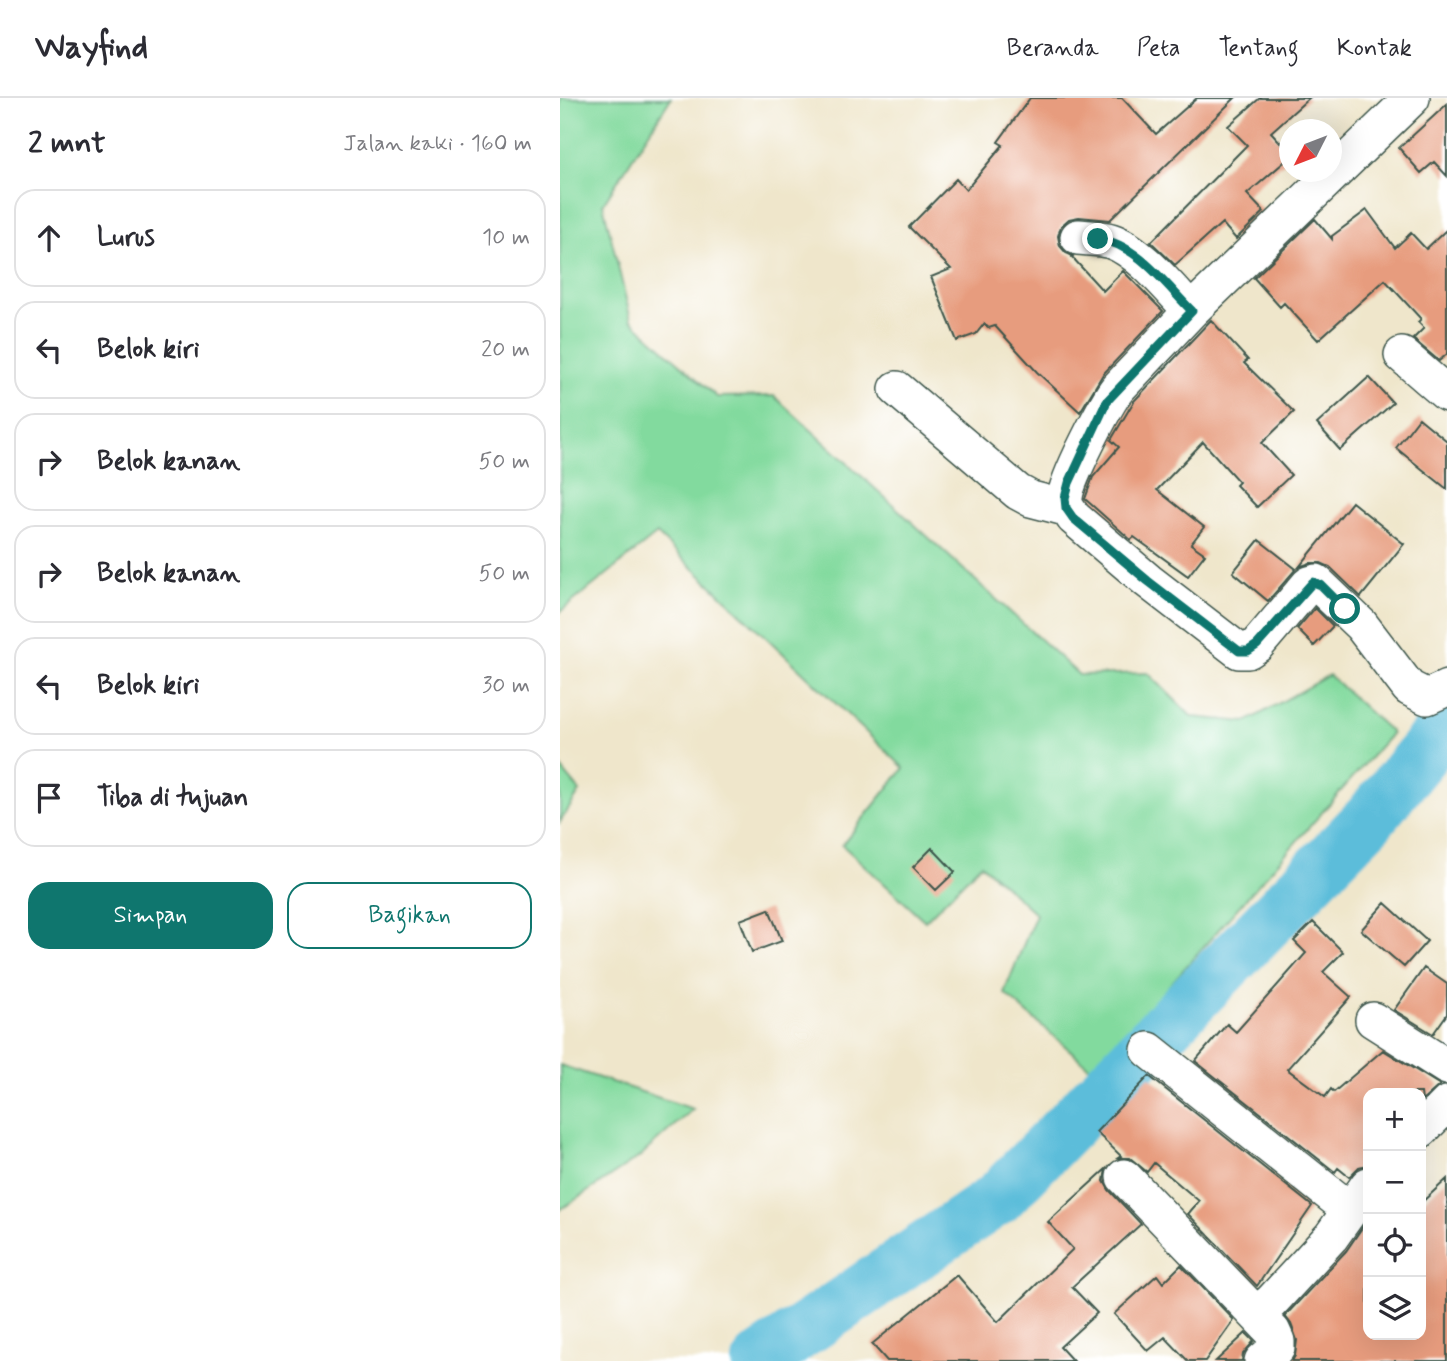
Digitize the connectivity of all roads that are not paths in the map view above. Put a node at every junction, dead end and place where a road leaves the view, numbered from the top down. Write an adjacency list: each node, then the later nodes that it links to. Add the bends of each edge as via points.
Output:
1 (1412, 98): 3 (street)
2 (1078, 237): 3 (street, via 1111,241 1127,250)
3 (1192, 311): 7 (street, via 1107,401 1069,483)
4 (1402, 355): 6 (street)
5 (897, 389): 7 (street, via 1018,492)
6 (1447, 394)
7 (1066, 508): 8 (street, via 1148,581 1239,651 1257,645 1309,584 1316,582 1361,625 1409,688 1427,697)
8 (1447, 688)
9 (1373, 1020): 11 (street)
10 (1149, 1050): 15 (street)
11 (1447, 1067)
12 (1447, 1104): 13 (street)
13 (1426, 1125)
14 (1124, 1177): 16 (street)
15 (1359, 1198): 16 (street, via 1331,1237)
16 (1257, 1313): 17 (street, via 1277,1341 1277,1348)
17 (1262, 1361)

